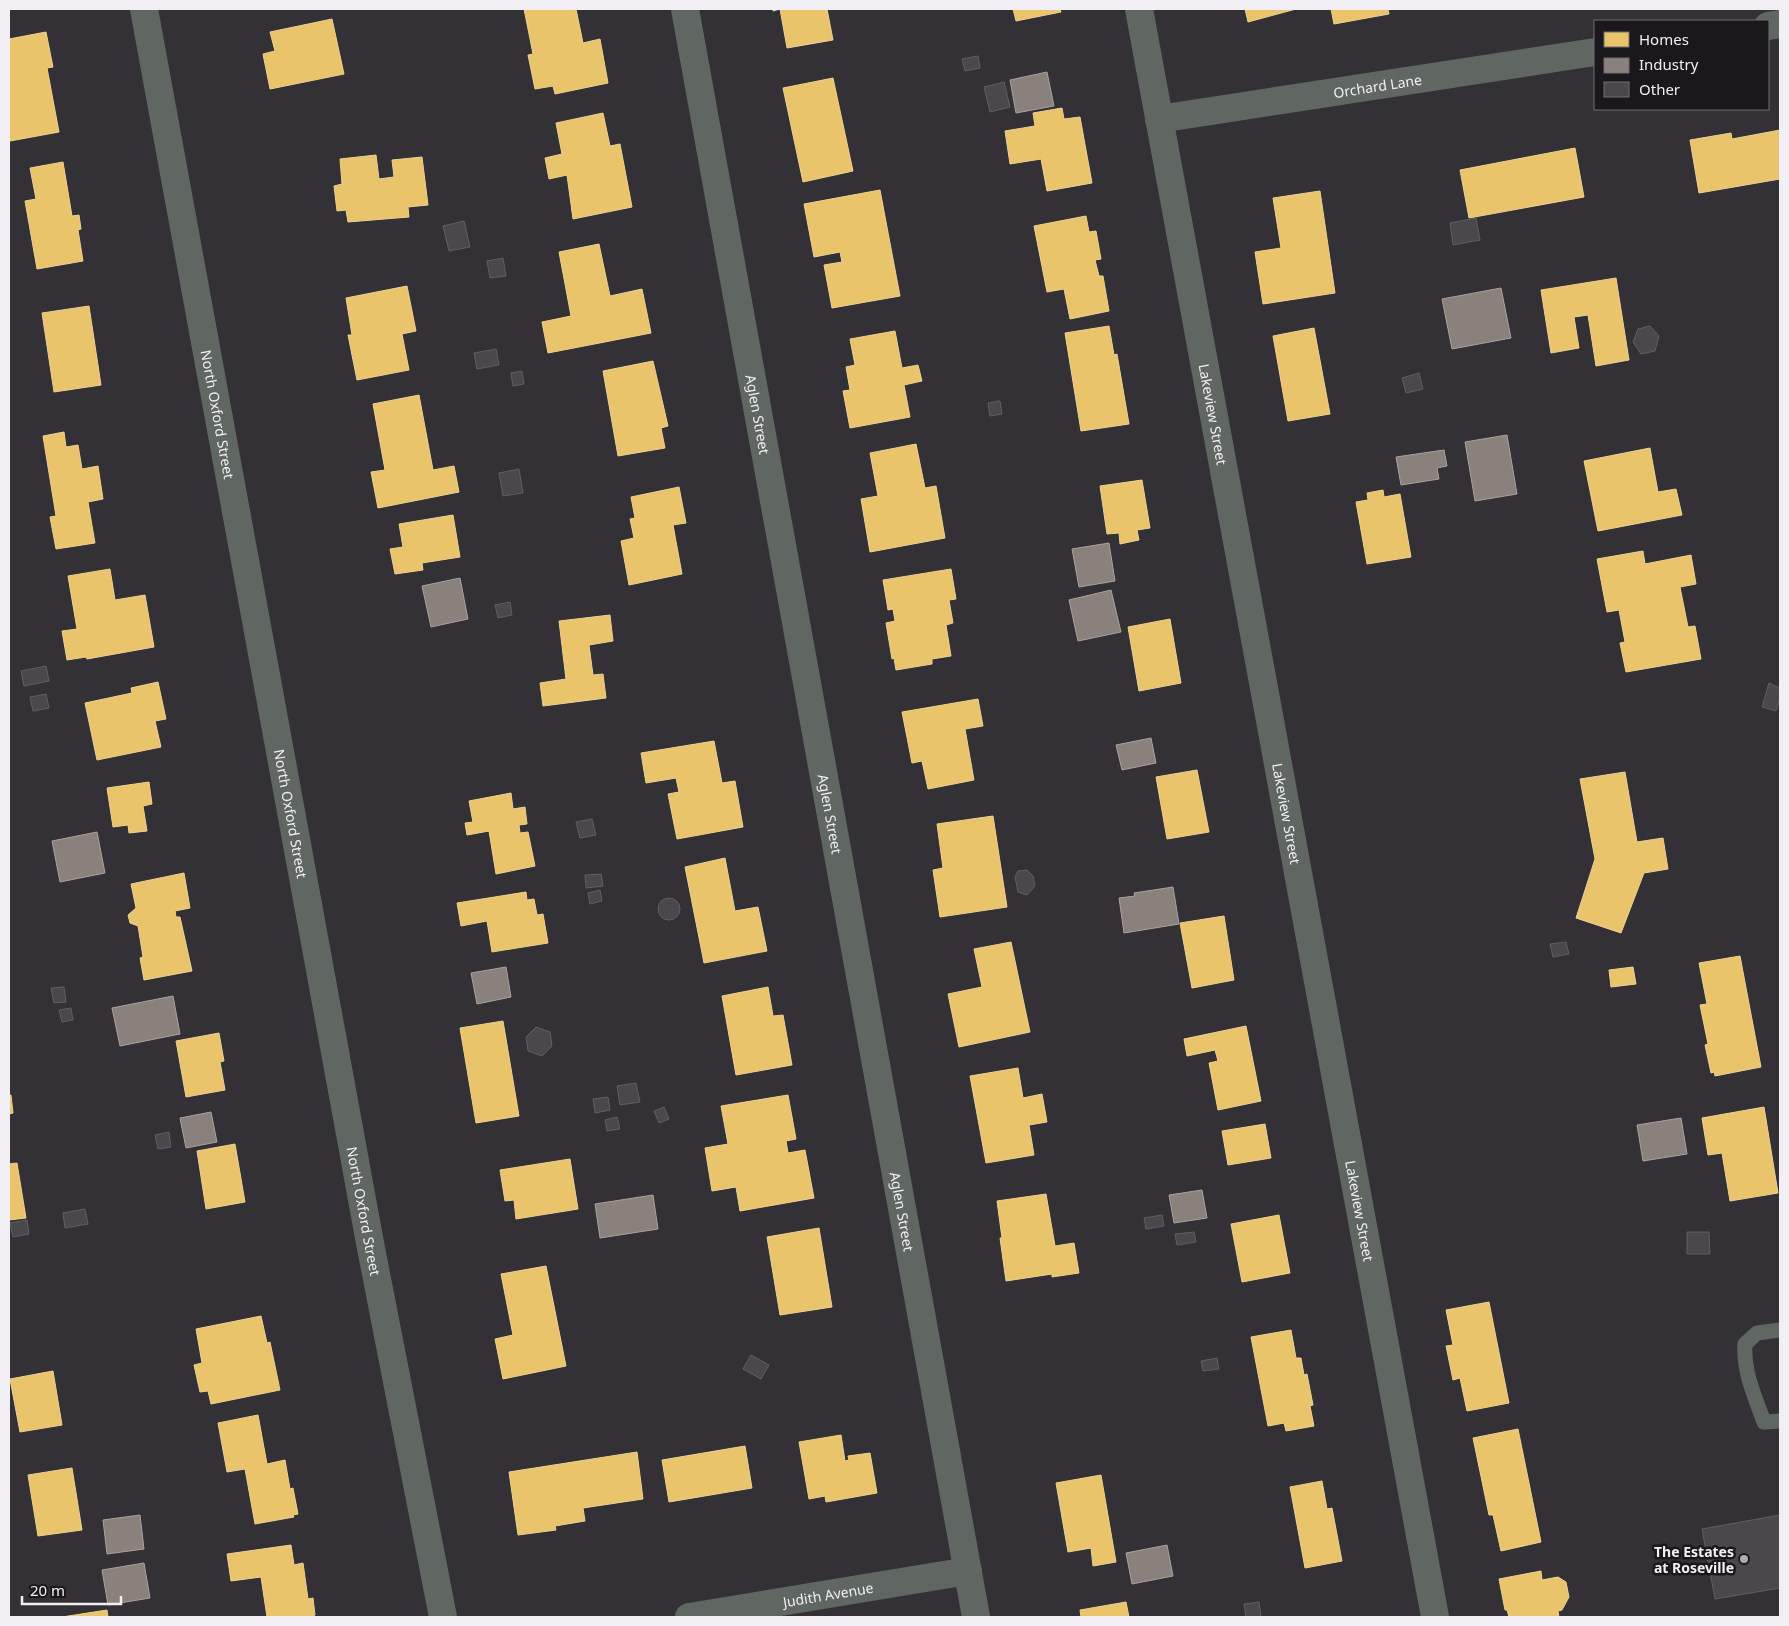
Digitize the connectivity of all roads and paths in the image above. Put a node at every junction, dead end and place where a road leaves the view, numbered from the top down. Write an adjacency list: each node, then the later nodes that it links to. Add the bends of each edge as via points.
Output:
1 (144, 9): 9 (street, North Oxford Street, via 370,1243)
2 (685, 9): 8 (street, Aglen Street)
3 (1139, 9): 5 (street, Lakeview Street)
4 (1594, 52): 5 (street, Orchard Lane)
5 (1159, 119): 12 (street, Lakeview Street)
6 (1780, 1330): 7 (lane, via 1757,1333 1745,1344 1744,1358 1764,1422)
7 (1780, 1421)
8 (968, 1571): 10 (street, Judith Avenue); 11 (street, Aglen Street)
9 (443, 1617)
10 (689, 1617)
11 (976, 1617)
12 (1435, 1617)

